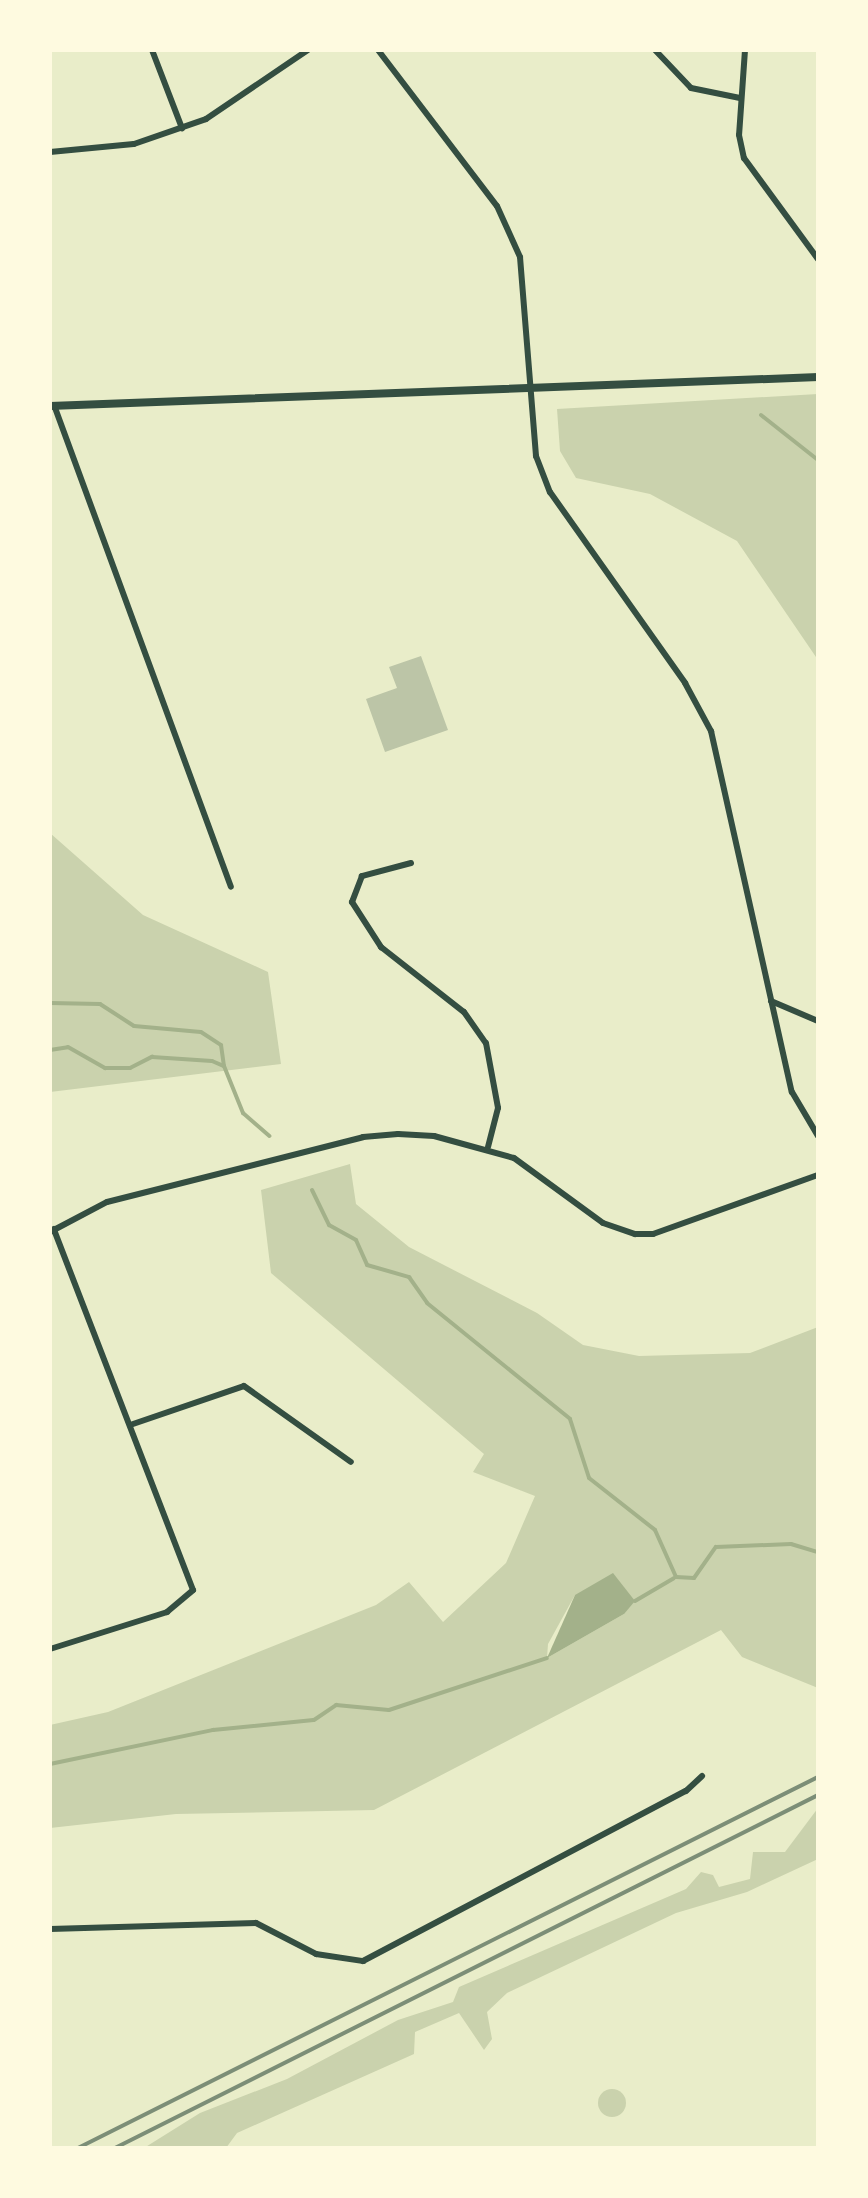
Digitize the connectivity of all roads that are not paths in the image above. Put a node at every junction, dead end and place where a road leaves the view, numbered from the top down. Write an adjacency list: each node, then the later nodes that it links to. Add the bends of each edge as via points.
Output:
1 (152, 50): 7 (street)
2 (308, 50): 7 (street, via 229,108)
3 (378, 50): 11 (street, via 497,206 520,257)
4 (655, 50): 6 (street, via 691,88)
5 (744, 50): 6 (street)
6 (740, 98): 9 (street, via 739,135 754,179)
7 (182, 128): 8 (street, via 134,144)
8 (50, 152)
9 (818, 260)
10 (818, 378): 11 (street)
11 (527, 388): 12 (street); 15 (street, via 533,444 550,492 685,683 711,731)
12 (52, 406): 14 (street)
13 (411, 862): 18 (street, via 362,876 352,902 380,947 464,1012 486,1042 498,1108)
14 (231, 887)
15 (771, 1001): 16 (street); 17 (street, via 792,1092)
16 (818, 1021)
17 (818, 1136)
18 (488, 1147): 19 (street, via 566,1192 603,1223 636,1234 653,1234); 20 (street, via 434,1136 363,1137 107,1202)
19 (818, 1174)
20 (52, 1231): 21 (street)
21 (133, 1424): 22 (street, via 244,1386); 23 (street, via 193,1590 167,1612)
22 (350, 1462)
23 (50, 1649)
24 (702, 1776): 25 (street, via 686,1791 363,1961 316,1954 256,1923)
25 (50, 1928)

